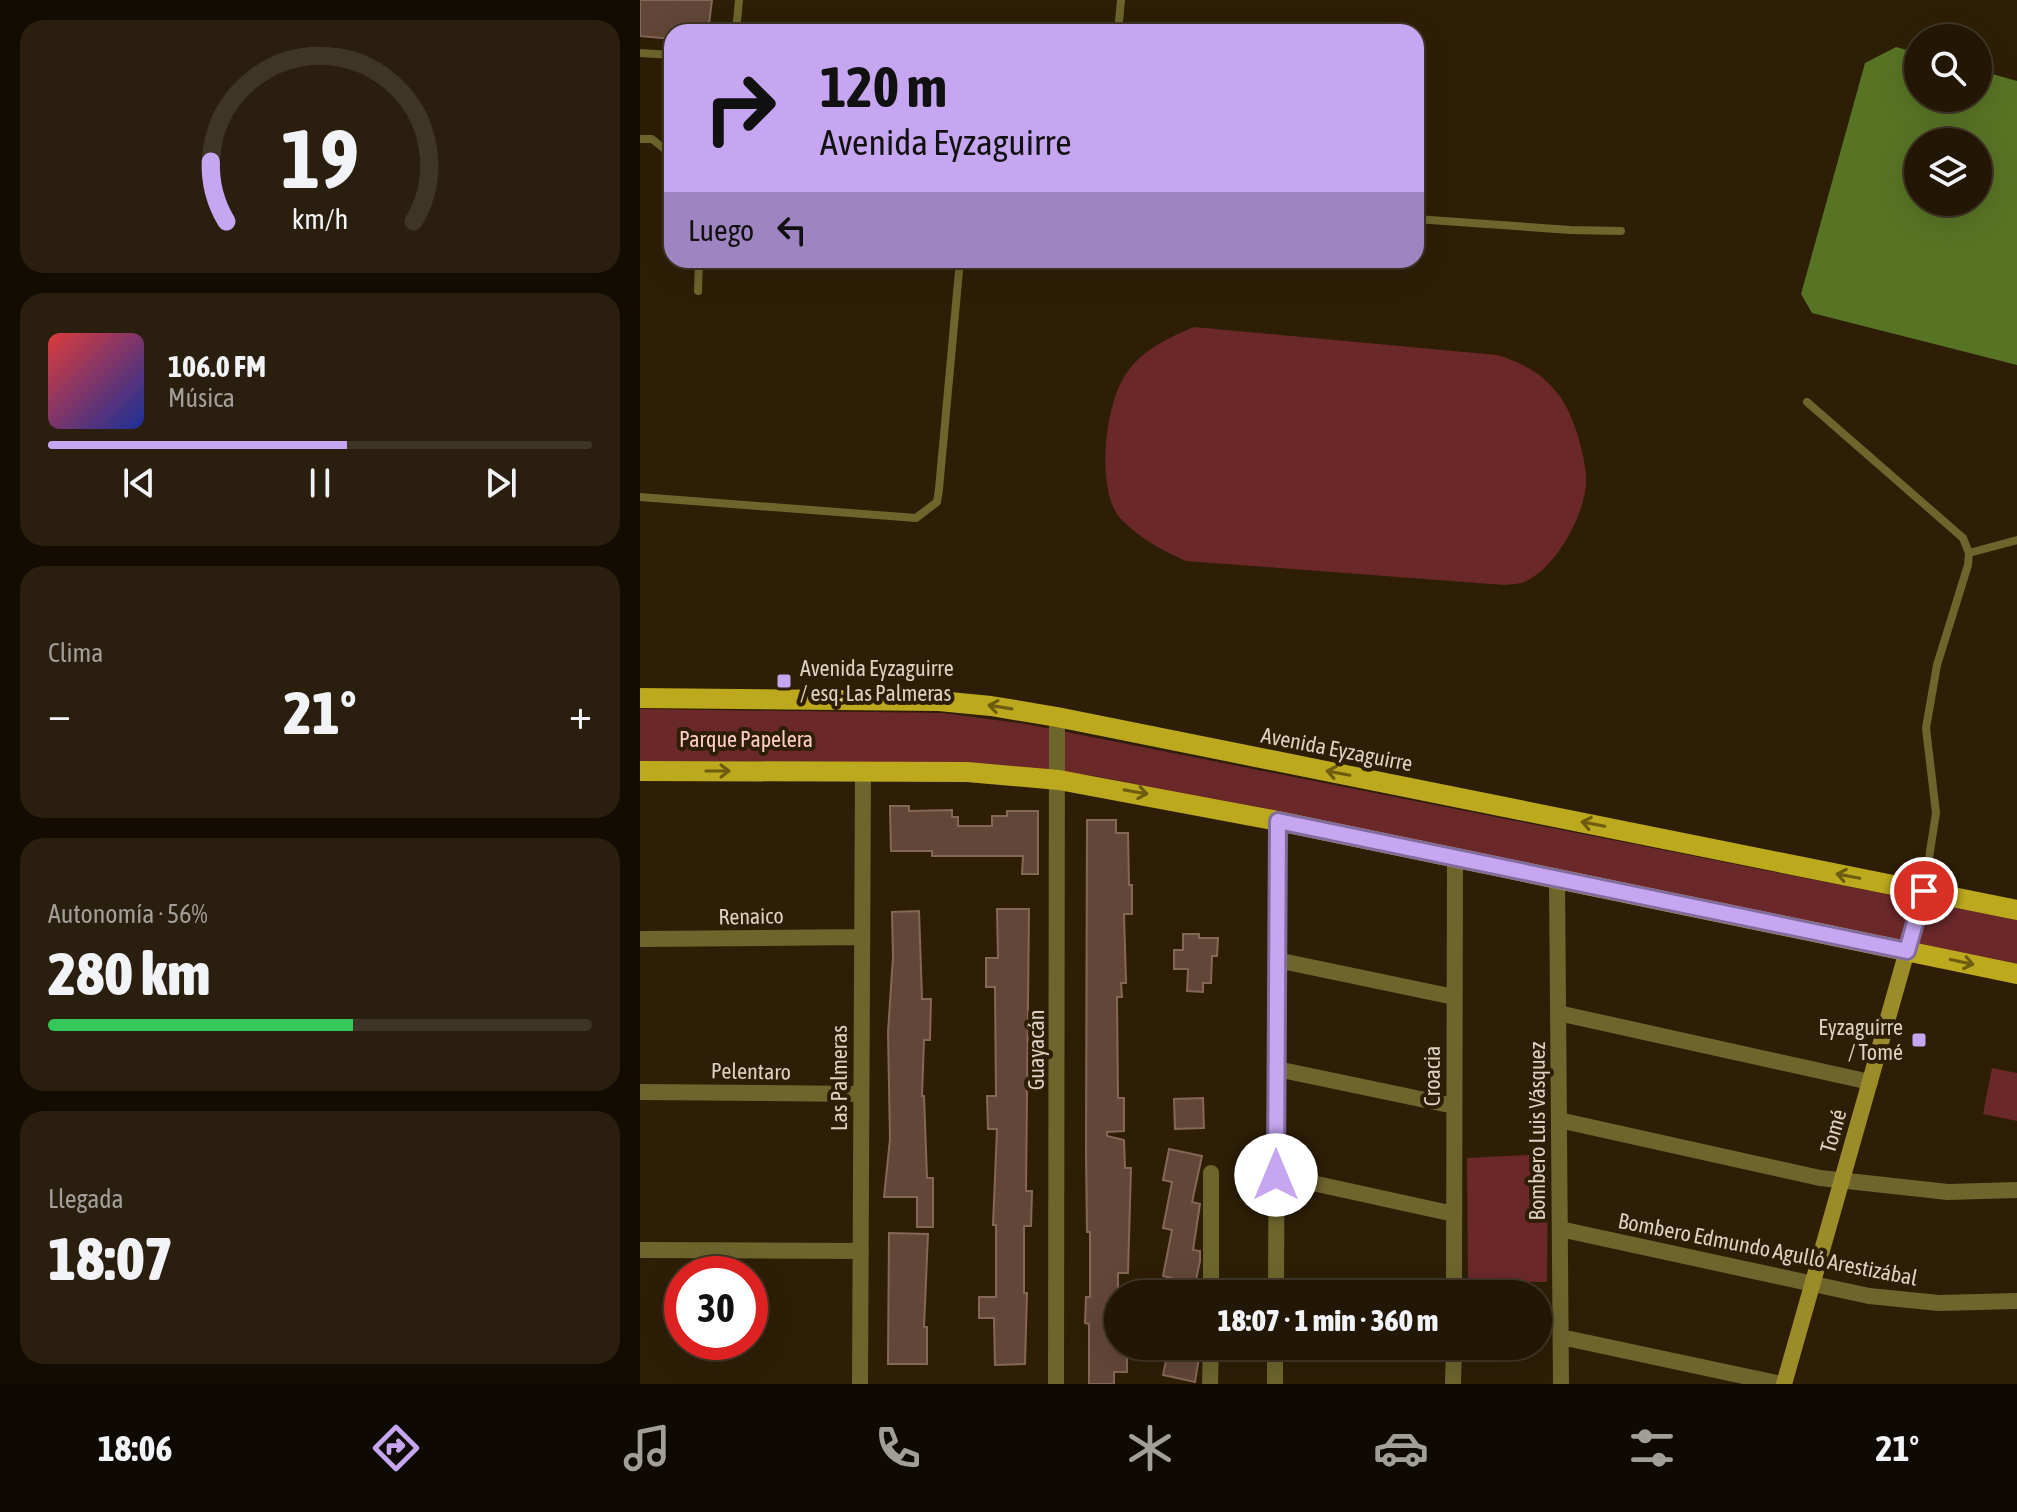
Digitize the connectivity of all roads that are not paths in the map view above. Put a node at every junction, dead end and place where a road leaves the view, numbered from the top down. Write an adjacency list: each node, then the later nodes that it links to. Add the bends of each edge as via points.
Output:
1 (739, 0): 3 (lane)
2 (1121, 0): 4 (lane)
3 (737, 24)
4 (1119, 24)
5 (640, 53): 6 (lane)
6 (664, 54)
7 (640, 139): 8 (lane, via 652,139)
8 (664, 149)
9 (1424, 220): 10 (lane)
10 (1621, 231)
11 (699, 268): 13 (lane)
12 (959, 268): 15 (lane, via 937,502 916,518)
13 (698, 291)
14 (1807, 402): 17 (lane, via 1963,538)
15 (640, 497)
16 (2017, 540): 17 (lane)
17 (1969, 553): 26 (lane, via 1937,665 1926,728 1936,813)
18 (640, 698): 19 (main road, Avenida Eyzaguirre, one-way to 18, via 939,701)
19 (1057, 717): 22 (street, Guayacán); 26 (main road, Avenida Eyzaguirre, one-way to 19)
20 (640, 771): 21 (main road, one-way to 21)
21 (863, 772): 22 (main road, via 967,772); 28 (street, Las Palmeras)
22 (1059, 780): 23 (main road, one-way to 23); 59 (street, Guayacán)
23 (1278, 821): 24 (main road); 31 (street)
24 (1455, 857): 25 (main road); 33 (street, Croacia)
25 (1557, 878): 30 (main road); 34 (street, Bombero Luis Vásquez)
26 (1924, 891): 27 (main road, Avenida Eyzaguirre); 30 (street, Tomé)
27 (2017, 910)
28 (862, 937): 29 (street, Renaico); 38 (street, Las Palmeras)
29 (640, 939)
30 (1907, 951): 32 (main road, one-way to 32); 36 (street, Tomé)
31 (1277, 960): 33 (street); 35 (street)
32 (2017, 974)
33 (1454, 997): 39 (street, Croacia)
34 (1558, 1013): 36 (street); 40 (street, Bombero Luis Vásquez)
35 (1277, 1069): 39 (street); 42 (street)
36 (1870, 1082): 43 (street, Tomé)
37 (640, 1092): 38 (street, Pelentaro)
38 (861, 1094): 48 (street, Las Palmeras)
39 (1454, 1106): 45 (street, Croacia)
40 (1559, 1120): 43 (street); 46 (street, Bombero Luis Vásquez)
41 (1211, 1173): 49 (street)
42 (1276, 1175): 45 (street); 50 (street)
43 (1842, 1179): 44 (street, via 1948,1192); 52 (street, Tomé)
44 (2017, 1190)
45 (1454, 1214): 51 (street, Croacia)
46 (1560, 1229): 52 (street, Bombero Edmundo Agulló Arestizábal); 54 (street, Bombero Luis Vásquez)
47 (640, 1250): 48 (street)
48 (861, 1251): 58 (street, Las Palmeras)
49 (1211, 1280)
50 (1276, 1280)
51 (1454, 1280)
52 (1812, 1283): 53 (street, Bombero Edmundo Agulló Arestizábal, via 1916,1302); 64 (street, Tomé)
53 (2017, 1301)
54 (1561, 1337): 63 (street, Bombero Luis Vásquez); 64 (street)
55 (1211, 1360): 60 (street)
56 (1275, 1360): 61 (street)
57 (1454, 1360): 62 (street)
58 (860, 1384)
59 (1056, 1384)
60 (1210, 1384)
61 (1275, 1384)
62 (1453, 1384)
63 (1561, 1384)
64 (1783, 1384)

